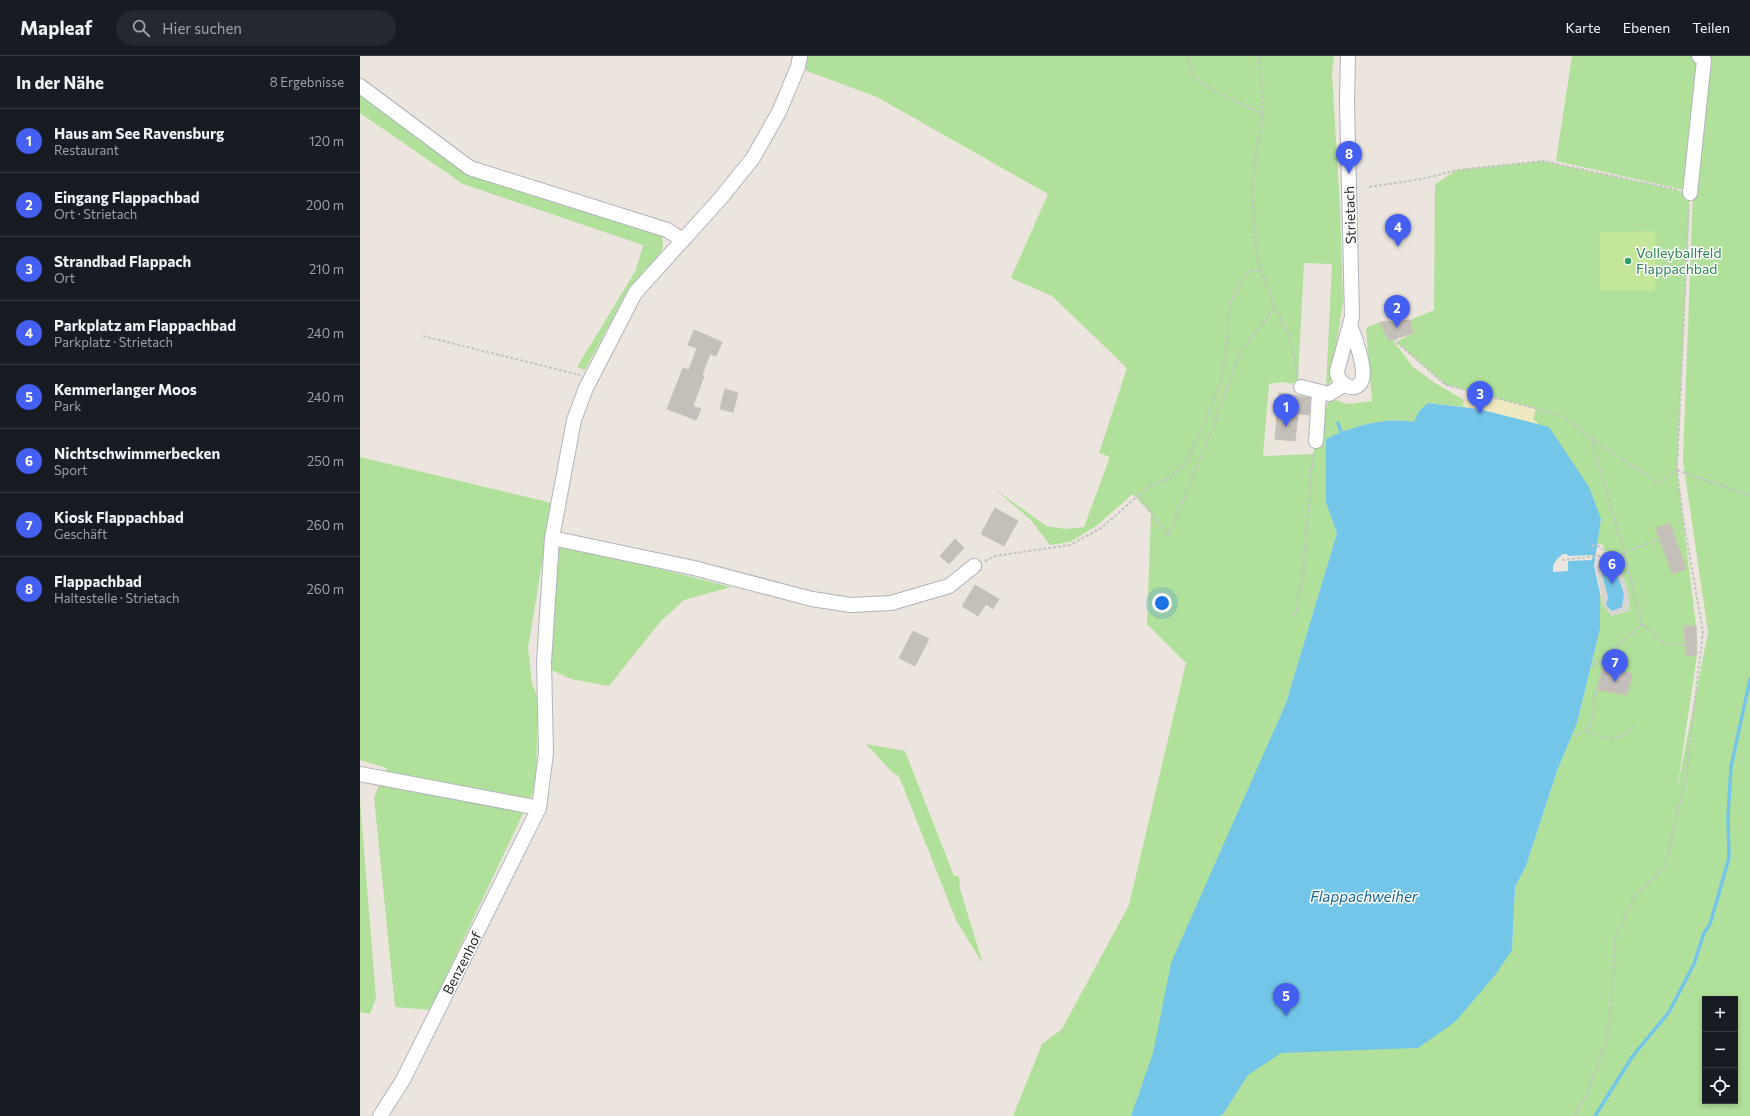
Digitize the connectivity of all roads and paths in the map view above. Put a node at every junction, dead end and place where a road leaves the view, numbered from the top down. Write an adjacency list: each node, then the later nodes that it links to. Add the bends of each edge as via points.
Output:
1 (800, 56): 10 (street, via 779,112 753,158)
2 (1259, 56): 7 (path)
3 (1348, 56): 15 (street, Strietach, via 1352,279)
4 (1699, 56): 9 (street, via 1704,60)
5 (1188, 58): 7 (path, via 1193,77 1214,91)
6 (360, 86): 10 (street, via 470,168 667,230)
7 (1263, 114): 11 (path, via 1252,182 1254,236)
8 (1369, 187): 9 (path, via 1422,179 1457,170 1542,162)
9 (1690, 193): 24 (path)
10 (682, 240): 18 (street, via 634,293)
11 (1261, 270): 12 (path); 25 (path, via 1247,272 1233,296 1228,315 1227,351 1219,388 1187,462 1169,479 1151,486)
12 (1275, 307): 20 (path, via 1290,337); 25 (path, via 1240,352 1212,430 1168,536)
13 (1394, 315): 14 (path)
14 (1395, 321)
15 (1350, 325): 19 (street, Strietach, via 1337,371); 19 (street, Strietach, via 1358,346 1363,371 1362,381 1357,386)
16 (423, 336): 18 (path)
17 (1395, 338): 22 (path, via 1396,342 1446,385 1560,415)
18 (591, 377): 27 (street, via 574,420)
19 (1343, 385): 21 (street, via 1329,394)
20 (1301, 387): 21 (street)
21 (1319, 393): 23 (street)
22 (1591, 438): 24 (path, via 1659,483); 30 (path)
23 (1316, 441): 34 (path, via 1311,470 1304,569)
24 (1677, 470): 26 (path); 45 (path, via 1703,632 1686,776 1665,868 1634,896 1615,938 1610,1019 1605,1045 1586,1096)
25 (1140, 495): 33 (path, via 1101,528 1070,545 995,556)
26 (1750, 496)
27 (552, 538): 33 (street, via 694,568 812,599 851,605 891,603 949,586); 43 (street, via 544,662 546,754)
28 (1660, 539): 30 (path)
29 (1592, 545): 31 (path, via 1601,547)
30 (1624, 552): 31 (path, via 1614,556); 35 (path)
31 (1606, 555): 32 (path)
32 (1562, 560)
33 (974, 566)
34 (1296, 616)
35 (1642, 624): 36 (path, via 1667,645); 37 (path, via 1611,651)
36 (1685, 645)
37 (1604, 665): 38 (path, via 1595,661); 40 (path, via 1596,690 1593,719)
38 (1593, 666)
39 (1634, 727): 40 (path, via 1617,738 1606,739)
40 (1587, 730): 41 (path)
41 (1573, 737)
42 (360, 774): 43 (street)
43 (540, 808): 44 (street, Benzenhof, via 403,1080)
44 (380, 1116)
45 (1575, 1116)

